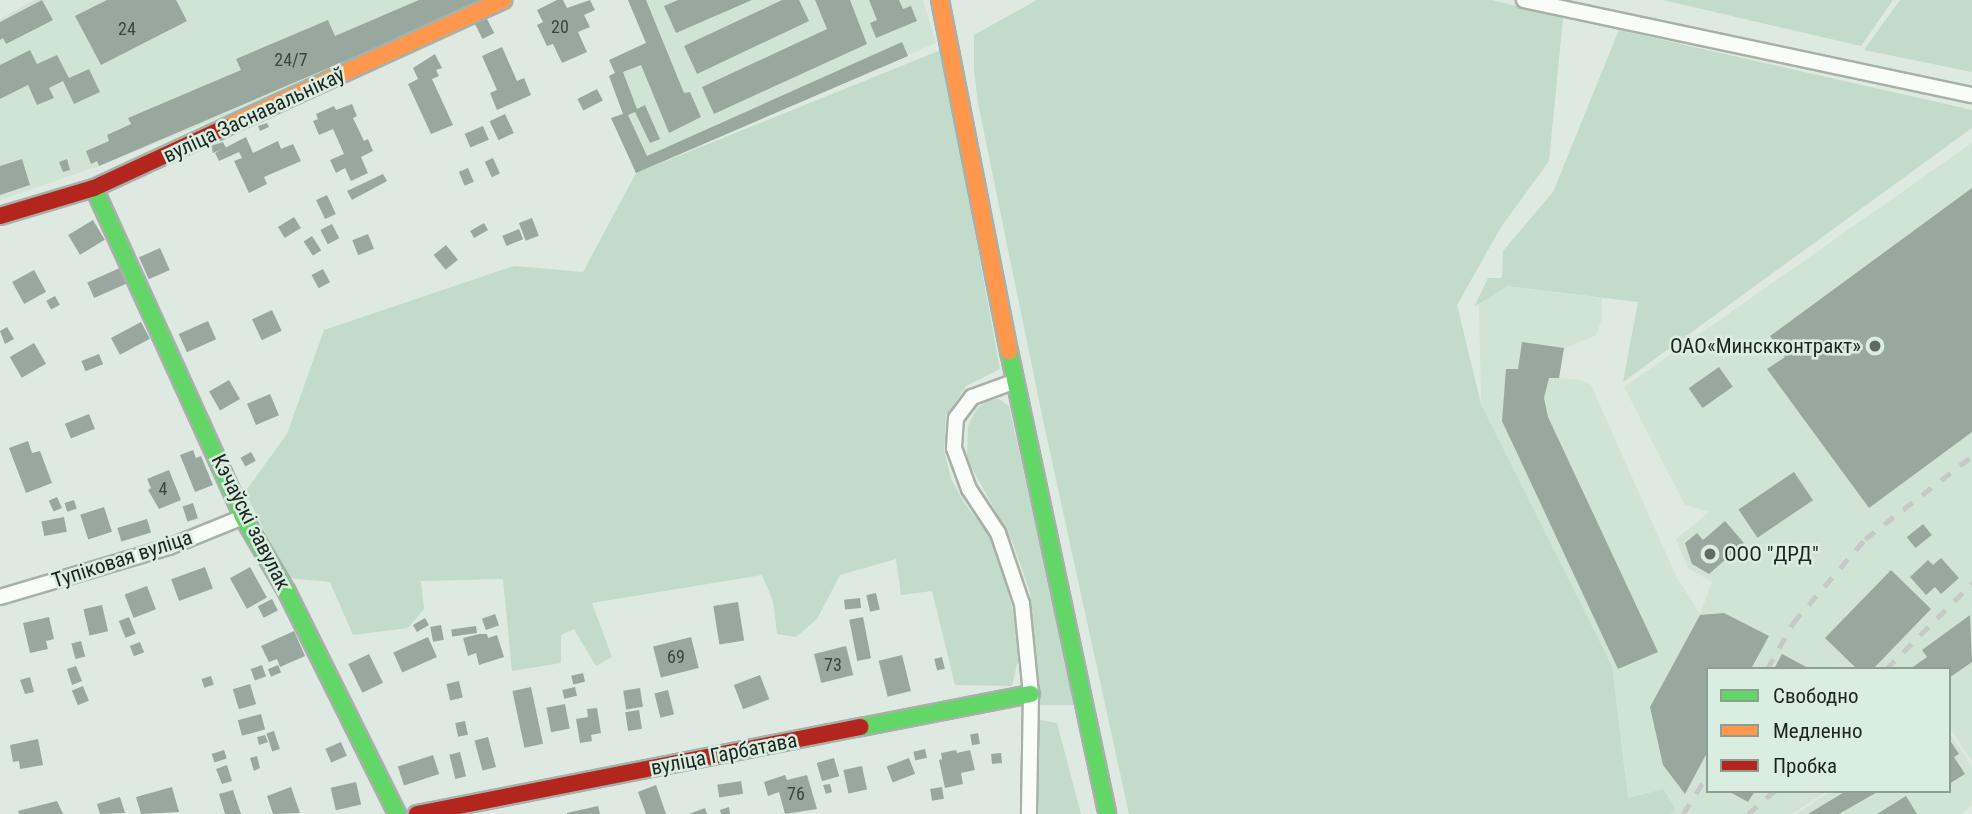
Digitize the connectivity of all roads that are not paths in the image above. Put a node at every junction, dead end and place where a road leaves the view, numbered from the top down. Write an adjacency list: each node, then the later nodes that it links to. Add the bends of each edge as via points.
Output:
1 (503, 0): 5 (street, вуліца Заснавальнікаў)
2 (940, 0): 7 (street)
3 (1524, 0): 4 (street)
4 (1972, 95)
5 (94, 188): 6 (street, вуліца Заснавальнікаў); 8 (street, Кэчаўскі завулак)
6 (0, 216)
7 (1016, 381): 10 (street, via 972,397 956,418 954,448 1012,570 1023,615); 14 (street)
8 (243, 517): 9 (street, Тупіковая вуліца, via 169,547); 11 (street, Кэчаўскі завулак, via 287,592)
9 (0, 597)
10 (1031, 694): 12 (street, вуліца Гарбатава); 13 (street)
11 (397, 814)
12 (417, 814)
13 (1030, 814)
14 (1107, 814)

